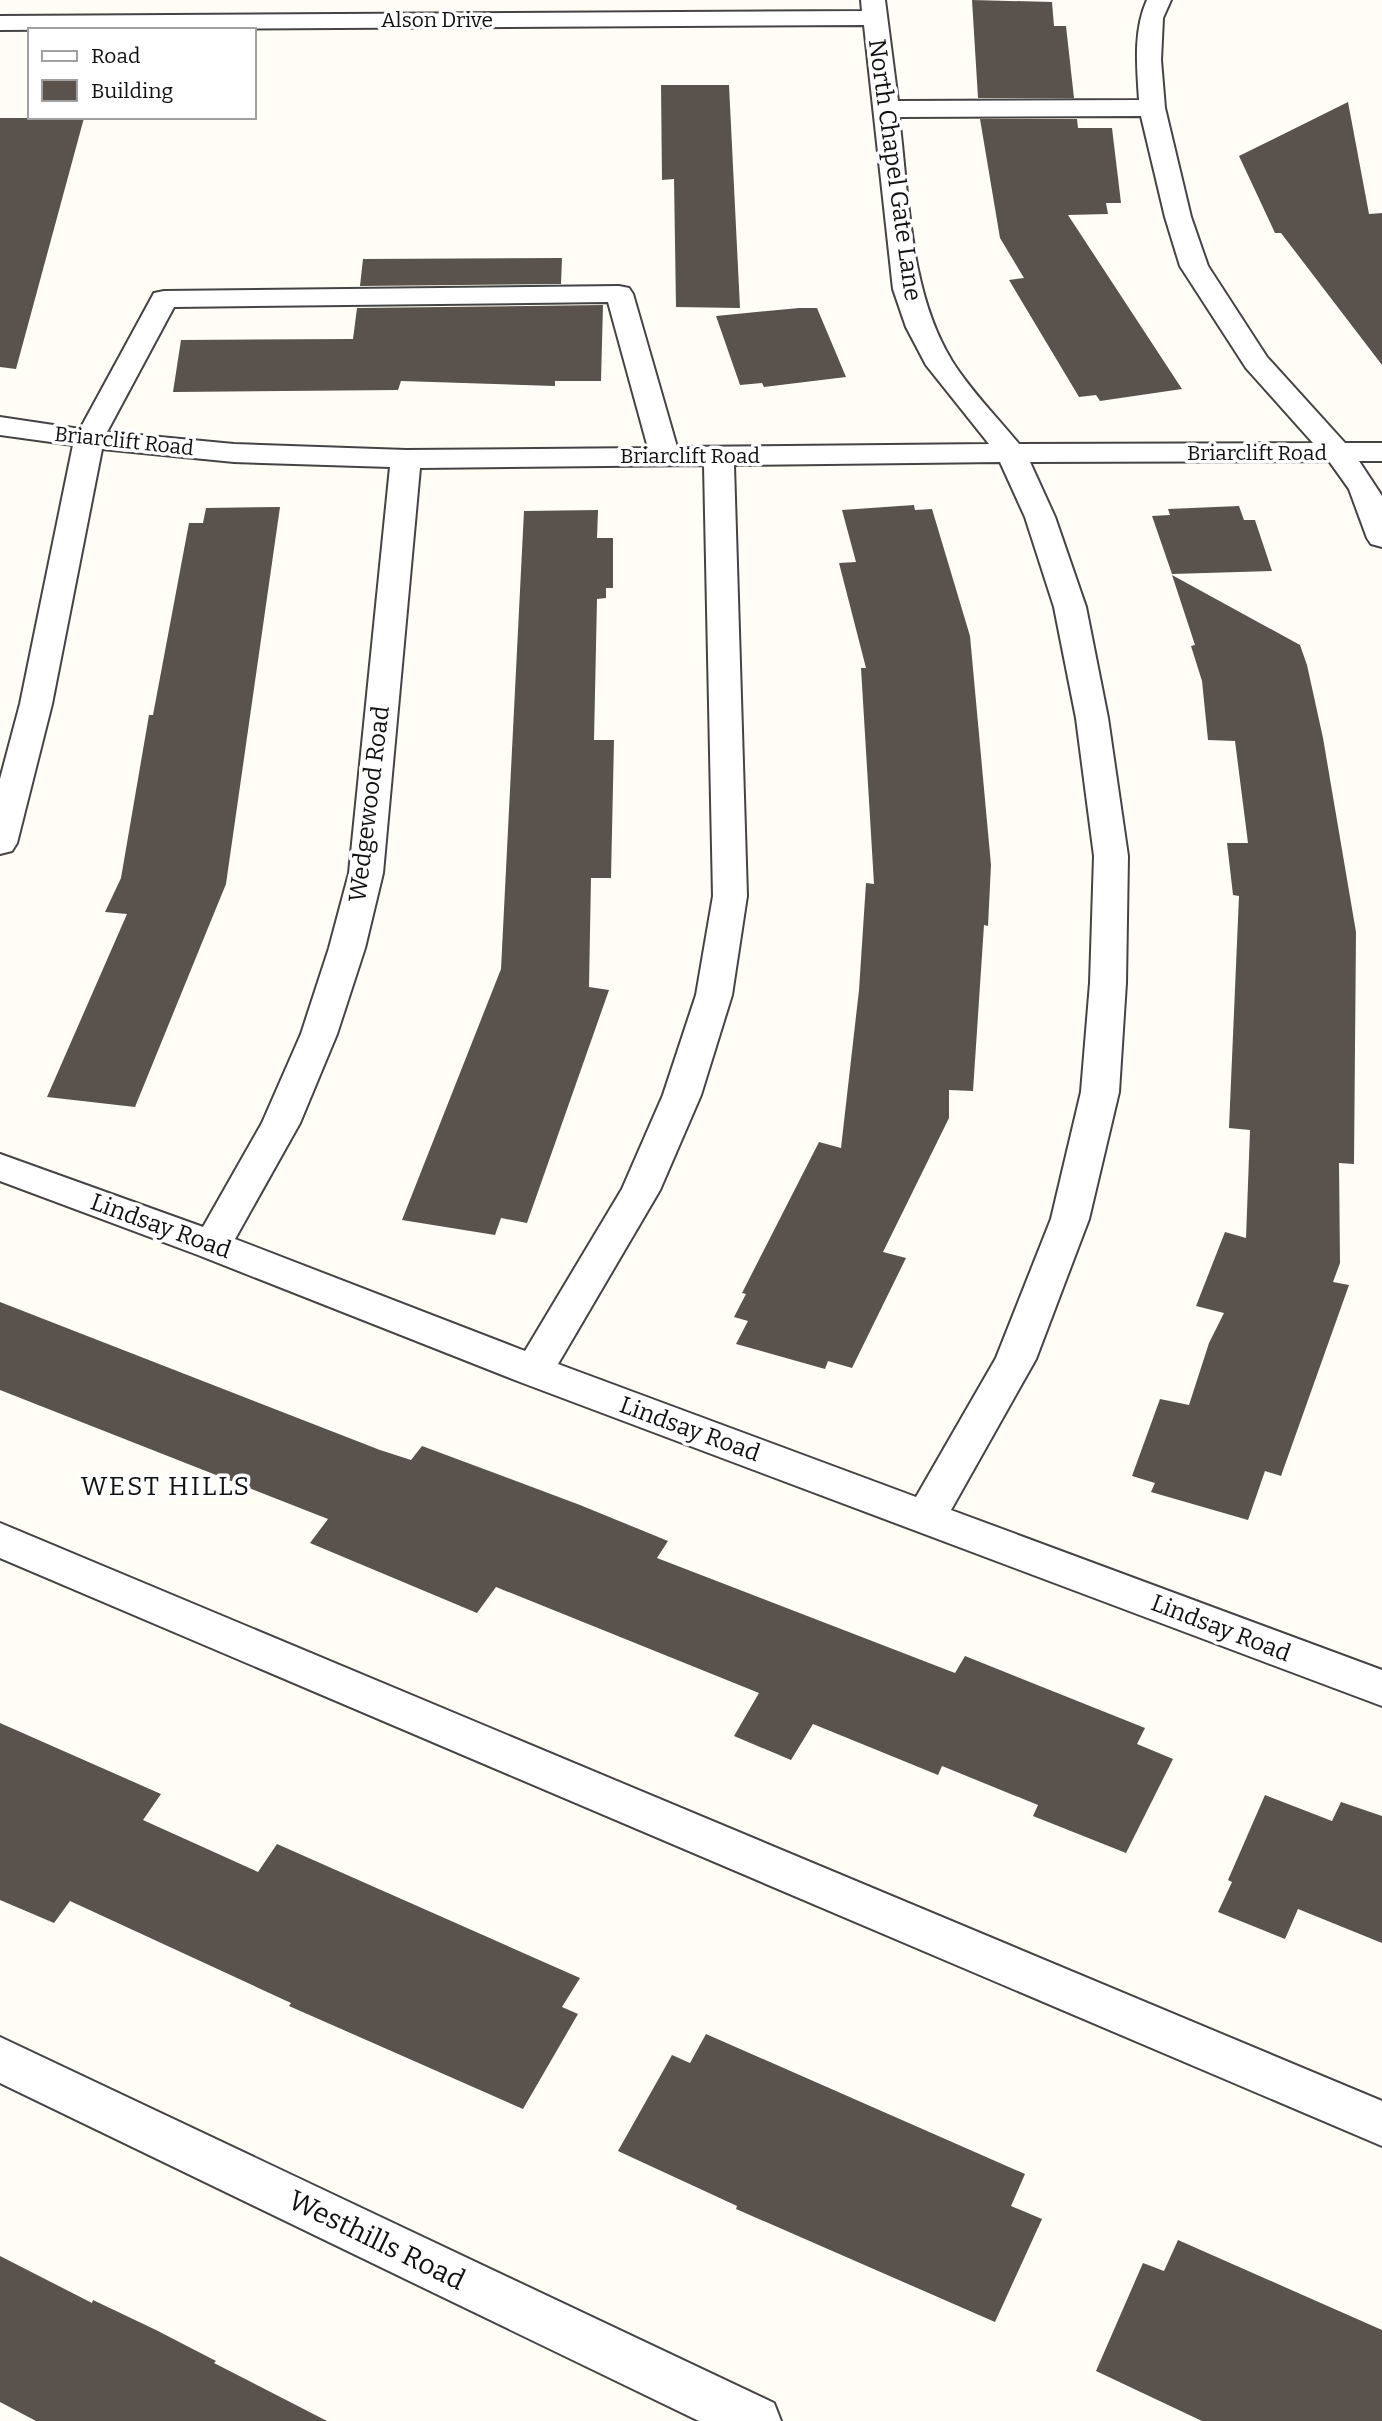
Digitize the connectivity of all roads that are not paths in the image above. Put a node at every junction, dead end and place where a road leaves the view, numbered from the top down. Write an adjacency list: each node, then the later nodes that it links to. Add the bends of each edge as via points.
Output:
1 (1159, 0): 4 (street, via 1152,18 1149,60)
2 (874, 9): 3 (street, Alson Drive); 5 (street, North Chapel Gate Lane)
3 (0, 23)
4 (1152, 108): 5 (street); 10 (street, via 1194,266 1256,362)
5 (888, 109): 9 (street, North Chapel Gate Lane, via 907,289 920,327 940,365)
6 (0, 426): 7 (street, Briarclift Road)
7 (89, 439): 11 (street, via 164,299 619,294); 13 (street, Briarclift Road, via 234,453); 15 (street, via 36,704)
8 (1382, 452): 10 (street, Briarclift Road)
9 (1011, 453): 10 (street, Briarclift Road); 12 (street, Briarclift Road); 19 (street, North Chapel Gate Lane, via 1040,516 1070,607 1092,718 1111,856 1100,1092 1070,1219 1016,1359)
10 (1338, 453): 14 (street, via 1364,488)
11 (665, 456): 12 (street, Briarclift Road); 13 (street, Briarclift Road)
12 (719, 456): 18 (street, via 730,896 714,995 682,1095 641,1190)
13 (406, 459): 17 (street, Wedgewood Road, via 366,873 319,1034 281,1123)
14 (1382, 538)
15 (0, 843)
16 (0, 1167): 17 (street, Lindsay Road)
17 (212, 1245): 18 (street, Lindsay Road)
18 (534, 1371): 19 (street, Lindsay Road)
19 (926, 1517): 21 (street, Lindsay Road)
20 (0, 1540): 23 (street)
21 (1381, 1684)
22 (0, 2059): 24 (street, Westhills Road)
23 (1382, 2124)
24 (755, 2421)

